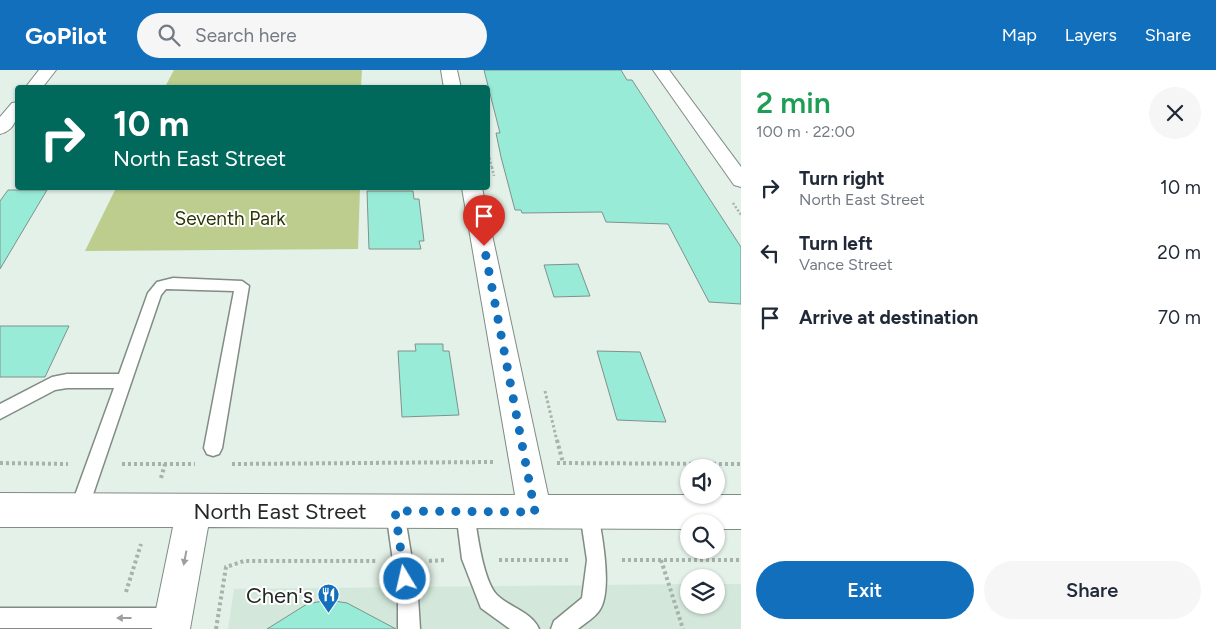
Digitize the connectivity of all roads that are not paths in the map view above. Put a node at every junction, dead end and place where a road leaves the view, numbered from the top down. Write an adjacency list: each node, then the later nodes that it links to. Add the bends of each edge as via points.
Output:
1 (48, 70): 4 (street)
2 (449, 70): 5 (street)
3 (660, 70): 8 (street)
4 (36, 85)
5 (452, 85)
6 (15, 110): 7 (street)
7 (0, 128)
8 (741, 180)
9 (472, 190): 18 (street)
10 (124, 381): 11 (lane, via 52,384); 12 (lane, via 155,293 162,285 242,286); 13 (lane)
11 (0, 412)
12 (213, 448)
13 (79, 509): 14 (street, North East Street); 15 (street, North East Street)
14 (0, 510)
15 (194, 510): 16 (street, North East Street); 22 (street, one-way to 22)
16 (395, 511): 17 (street, North East Street); 23 (lane, via 408,597)
17 (466, 512): 18 (street, North East Street); 24 (lane, via 472,559 488,602)
18 (535, 512): 20 (street, North East Street)
19 (741, 512): 20 (street, North East Street)
20 (589, 513): 25 (lane, via 597,560 592,603)
21 (0, 618): 22 (lane, one-way to 21, via 118,618)
22 (172, 623)
23 (409, 629)
24 (528, 629)
25 (562, 629)

